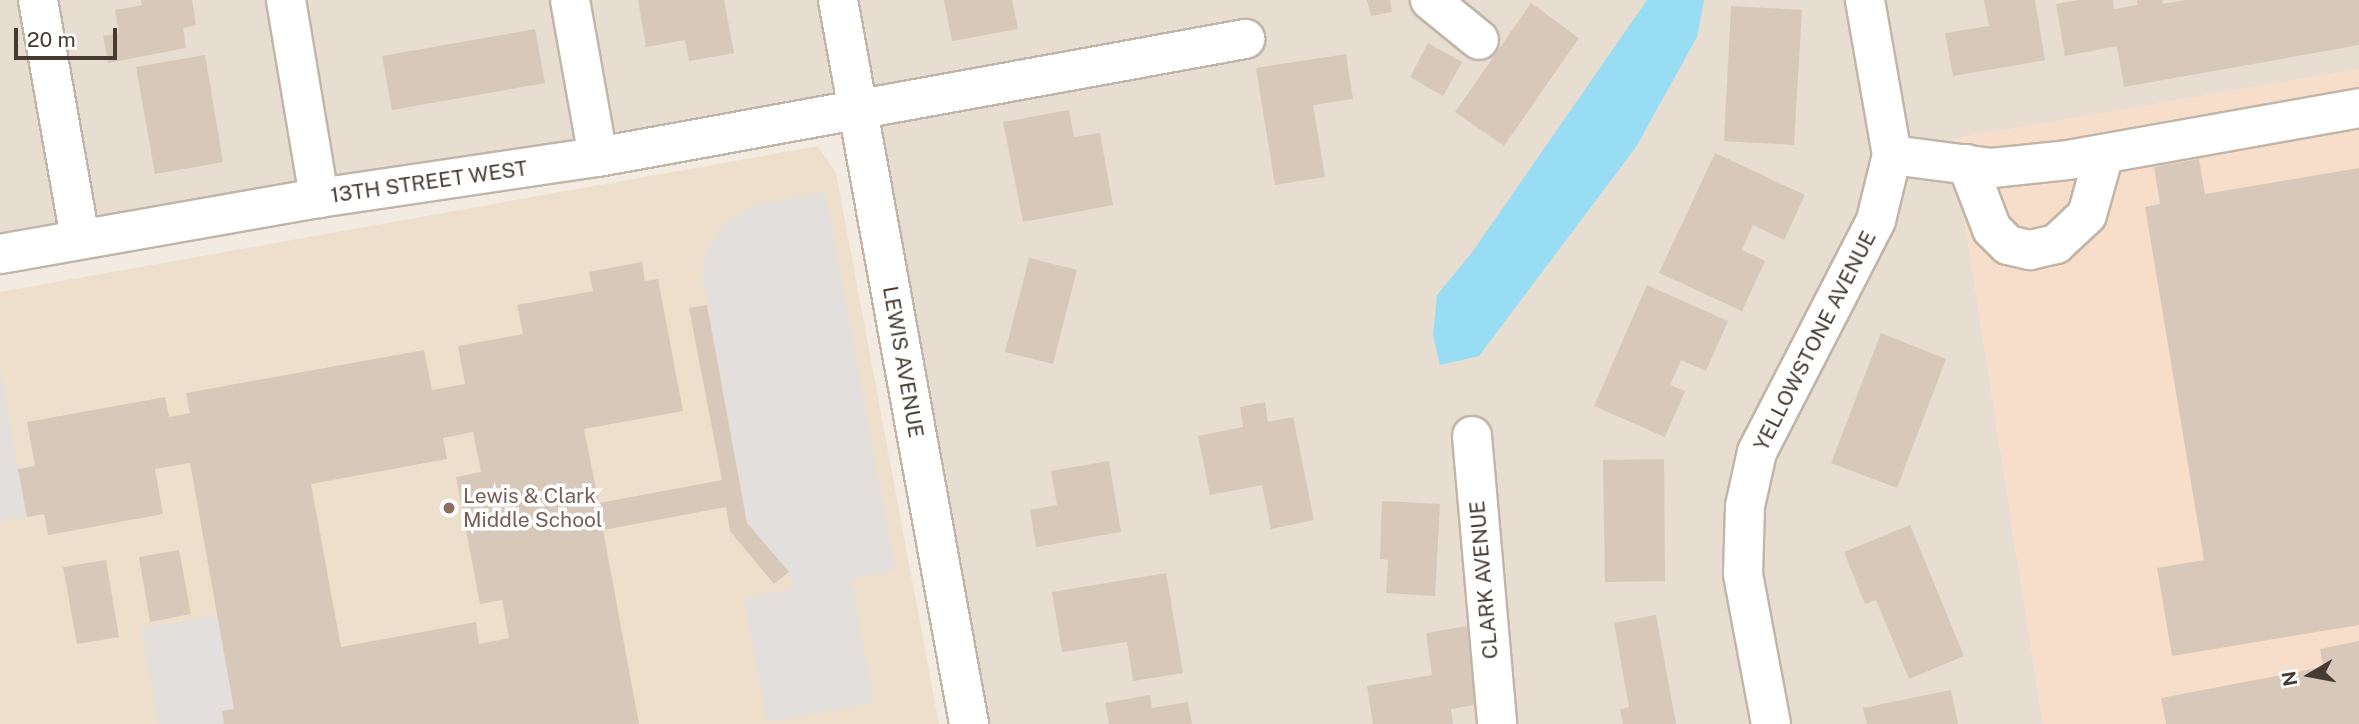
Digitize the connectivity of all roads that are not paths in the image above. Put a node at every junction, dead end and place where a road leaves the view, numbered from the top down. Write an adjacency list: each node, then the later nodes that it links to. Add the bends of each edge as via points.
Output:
1 (38, 0): 16 (street)
2 (286, 0): 15 (street)
3 (570, 0): 13 (street)
4 (838, 0): 9 (street, LEWIS AVENUE)
5 (1430, 0): 8 (street)
6 (1865, 0): 12 (street, YELLOWSTONE AVENUE)
7 (1245, 39): 9 (street, 13TH STREET WEST)
8 (1479, 40)
9 (857, 107): 13 (street, 13TH STREET WEST); 19 (street, LEWIS AVENUE)
10 (2359, 108): 11 (street)
11 (2104, 154): 14 (street, via 1992,168); 14 (street, via 2087,215 2056,244 2030,250 2008,245 1992,229)
12 (1892, 155): 14 (street); 21 (street, YELLOWSTONE AVENUE, via 1876,220 1757,452 1745,506 1743,574)
13 (598, 157): 15 (street, 13TH STREET WEST)
14 (1967, 164)
15 (319, 198): 16 (street, 13TH STREET WEST)
16 (80, 239): 17 (street, 13TH STREET WEST)
17 (0, 254)
18 (1472, 436): 20 (street, CLARK AVENUE)
19 (969, 724)
20 (1497, 724)
21 (1771, 724)

